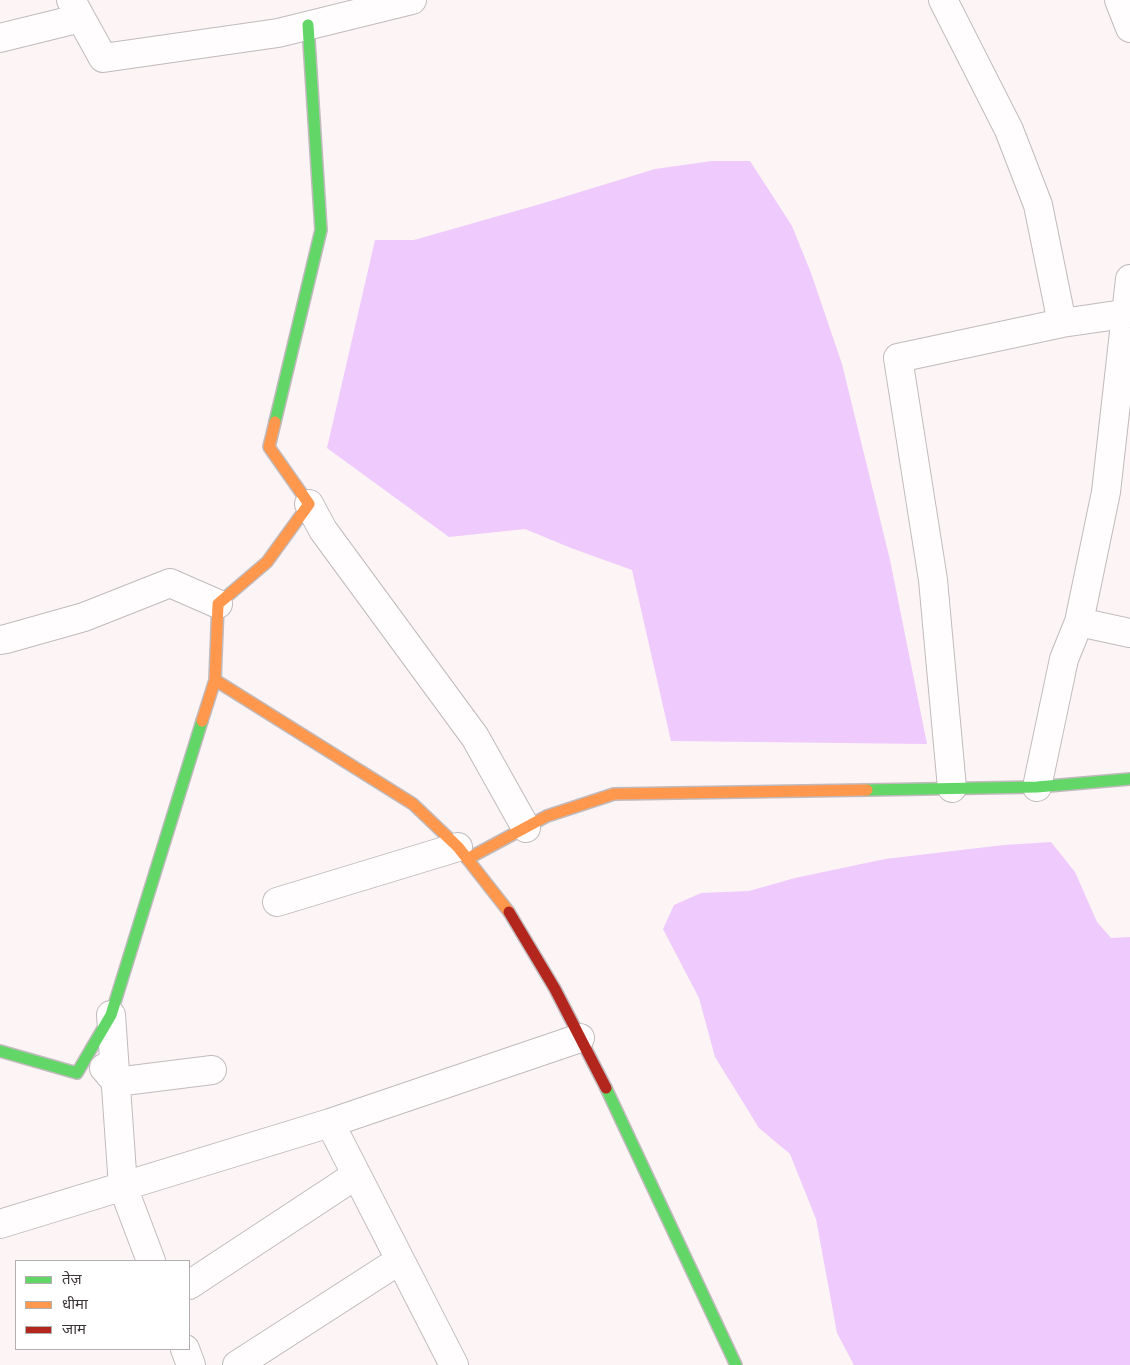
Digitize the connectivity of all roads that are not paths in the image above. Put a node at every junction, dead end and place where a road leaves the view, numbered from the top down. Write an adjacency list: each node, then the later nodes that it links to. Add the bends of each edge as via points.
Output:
1 (412, 0): 5 (street)
2 (943, 0): 10 (street, via 1008,130 1038,205)
3 (1119, 0): 6 (street)
4 (76, 9): 5 (street, via 103,58); 7 (street)
5 (308, 25): 11 (street, via 322,230 269,447)
6 (1130, 28)
7 (0, 38)
8 (1130, 279): 9 (street)
9 (1128, 314): 10 (street); 13 (street, via 1106,492)
10 (1062, 324): 19 (street, via 898,358 933,580)
11 (309, 504): 12 (street, via 267,562); 20 (street, via 323,530 474,736)
12 (218, 604): 15 (street, via 170,582 84,617); 16 (street)
13 (1079, 622): 14 (street); 18 (street, via 1064,659)
14 (1130, 633)
15 (0, 640)
16 (215, 680): 21 (street, via 412,804); 23 (street)
17 (1130, 779): 18 (street)
18 (1038, 787): 19 (street)
19 (952, 788): 20 (street, via 614,794 547,816)
20 (526, 828): 21 (street)
21 (463, 853): 22 (street); 24 (street, via 508,911)
22 (277, 902)
23 (111, 1015): 26 (street); 28 (street)
24 (580, 1038): 29 (street); 40 (street)
25 (0, 1051): 26 (street, via 77,1073)
26 (89, 1052): 28 (street)
27 (212, 1070): 28 (street)
28 (116, 1082): 31 (street)
29 (330, 1124): 30 (street); 31 (street)
30 (356, 1175): 34 (street); 35 (street)
31 (122, 1187): 32 (street); 33 (street)
32 (0, 1224)
33 (152, 1260)
34 (400, 1260): 38 (street); 39 (street)
35 (190, 1284)
36 (185, 1350): 37 (street)
37 (191, 1365)
38 (237, 1365)
39 (454, 1365)
40 (736, 1365)

